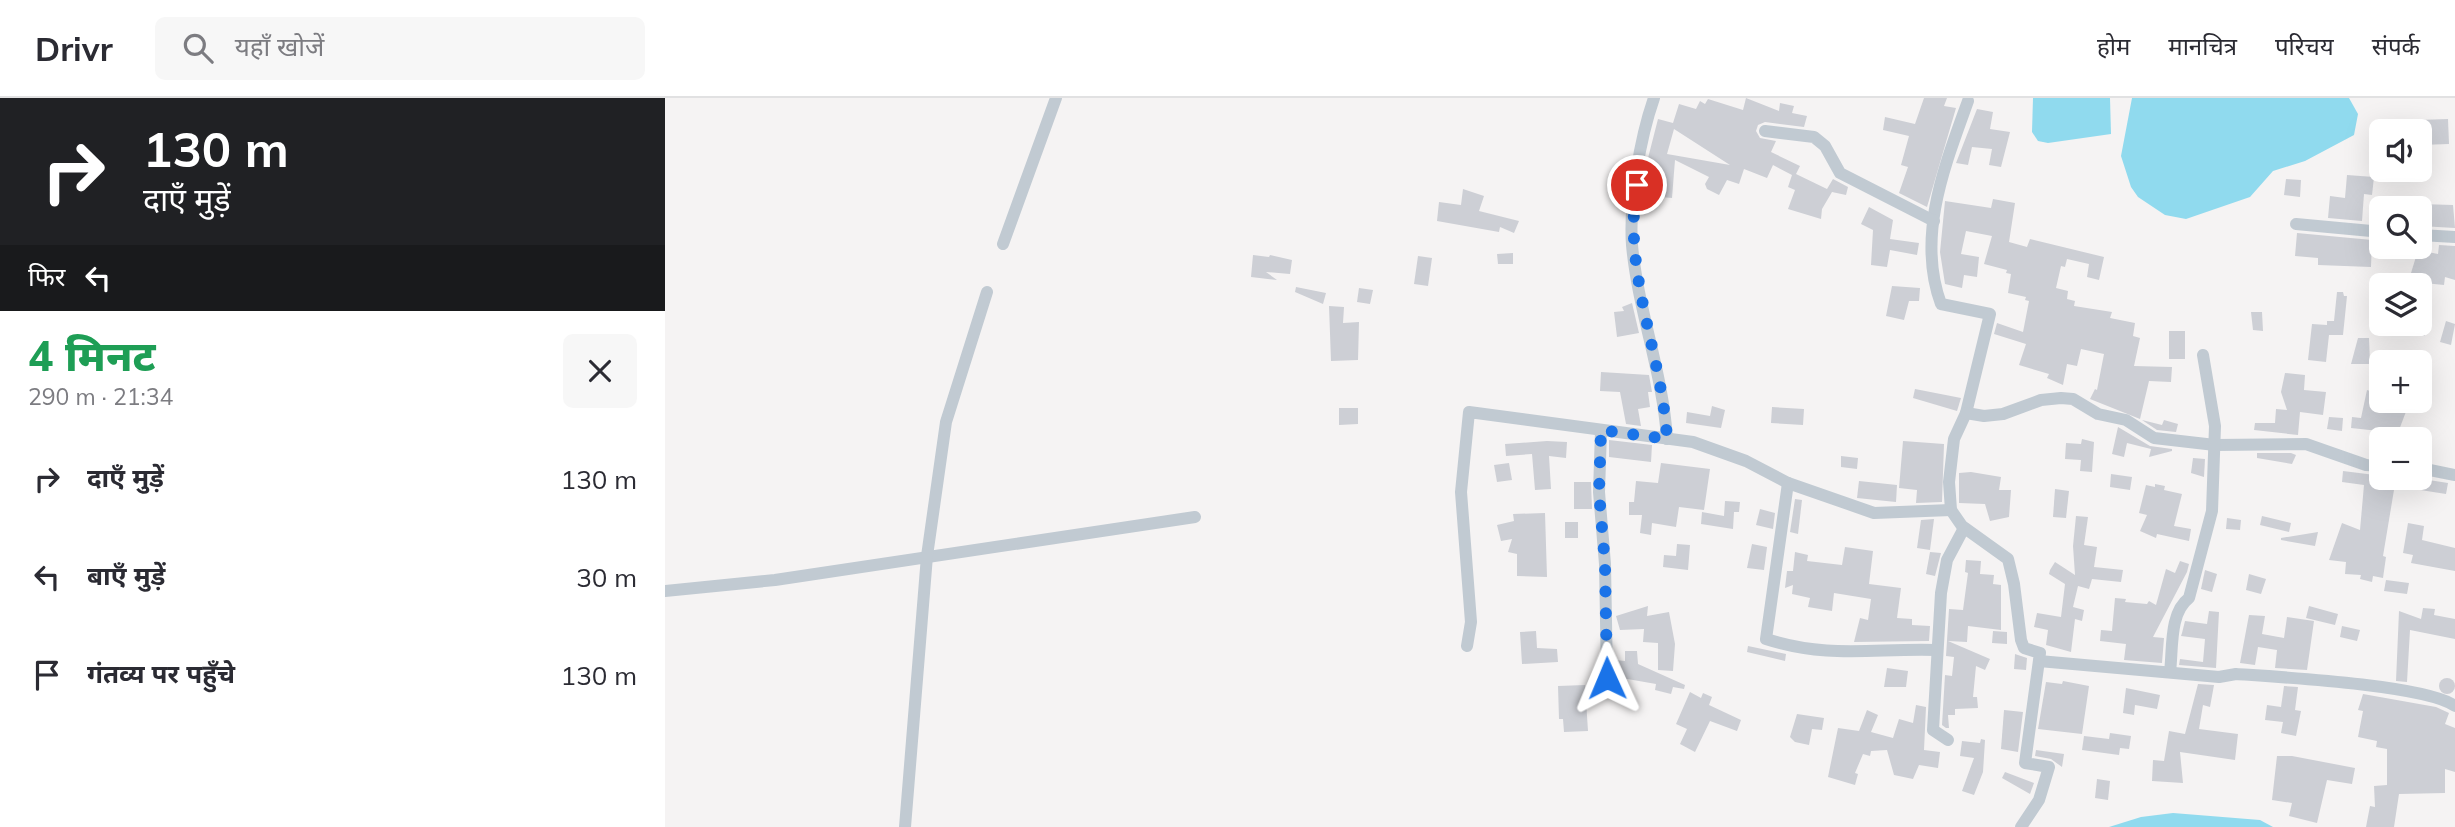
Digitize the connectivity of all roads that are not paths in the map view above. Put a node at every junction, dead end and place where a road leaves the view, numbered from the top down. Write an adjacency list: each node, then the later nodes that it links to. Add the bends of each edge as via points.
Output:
1 (1056, 98): 10 (street)
2 (1654, 98): 15 (street, via 1633,205 1632,244 1665,404)
3 (1968, 101): 5 (street, via 1936,191)
4 (1765, 131): 5 (street, via 1814,138 1825,146 1840,173)
5 (1934, 221): 13 (street, via 1931,279 1941,304 1990,314)
6 (2296, 224): 7 (street)
7 (2369, 231)
8 (2432, 236): 9 (street)
9 (2455, 237)
10 (1003, 244)
11 (987, 292): 24 (street, via 946,422)
12 (2203, 355): 16 (street)
13 (1966, 413): 16 (street, via 2003,414 2042,400 2073,399 2098,414 2126,420 2154,438); 21 (street, via 1954,439)
14 (1601, 430): 15 (street); 26 (street, via 1469,412 1461,492 1471,622); 30 (street)
15 (1667, 439): 20 (street, via 1714,449)
16 (2215, 445): 17 (street, via 2306,444); 29 (street, via 2212,512 2189,598 2180,605 2175,622)
17 (2369, 466)
18 (2432, 470): 19 (street)
19 (2455, 475)
20 (1788, 483): 21 (street, via 1874,513); 27 (street, via 1766,639 1827,653)
21 (1951, 510): 23 (street)
22 (1195, 517): 24 (street)
23 (1964, 528): 27 (street, via 1947,560); 28 (street, via 2008,559 2021,640 2024,648 2040,653)
24 (927, 556): 25 (street, via 775,580); 33 (street)
25 (665, 591)
26 (1467, 646)
27 (1936, 650): 32 (street, via 1933,730)
28 (2039, 661): 29 (street); 34 (street, via 2025,763 2049,767 2039,800)
29 (2170, 673): 31 (street, via 2341,683 2416,693)
30 (1607, 678)
31 (2455, 706)
32 (1948, 740)
33 (905, 827)
34 (2021, 827)

